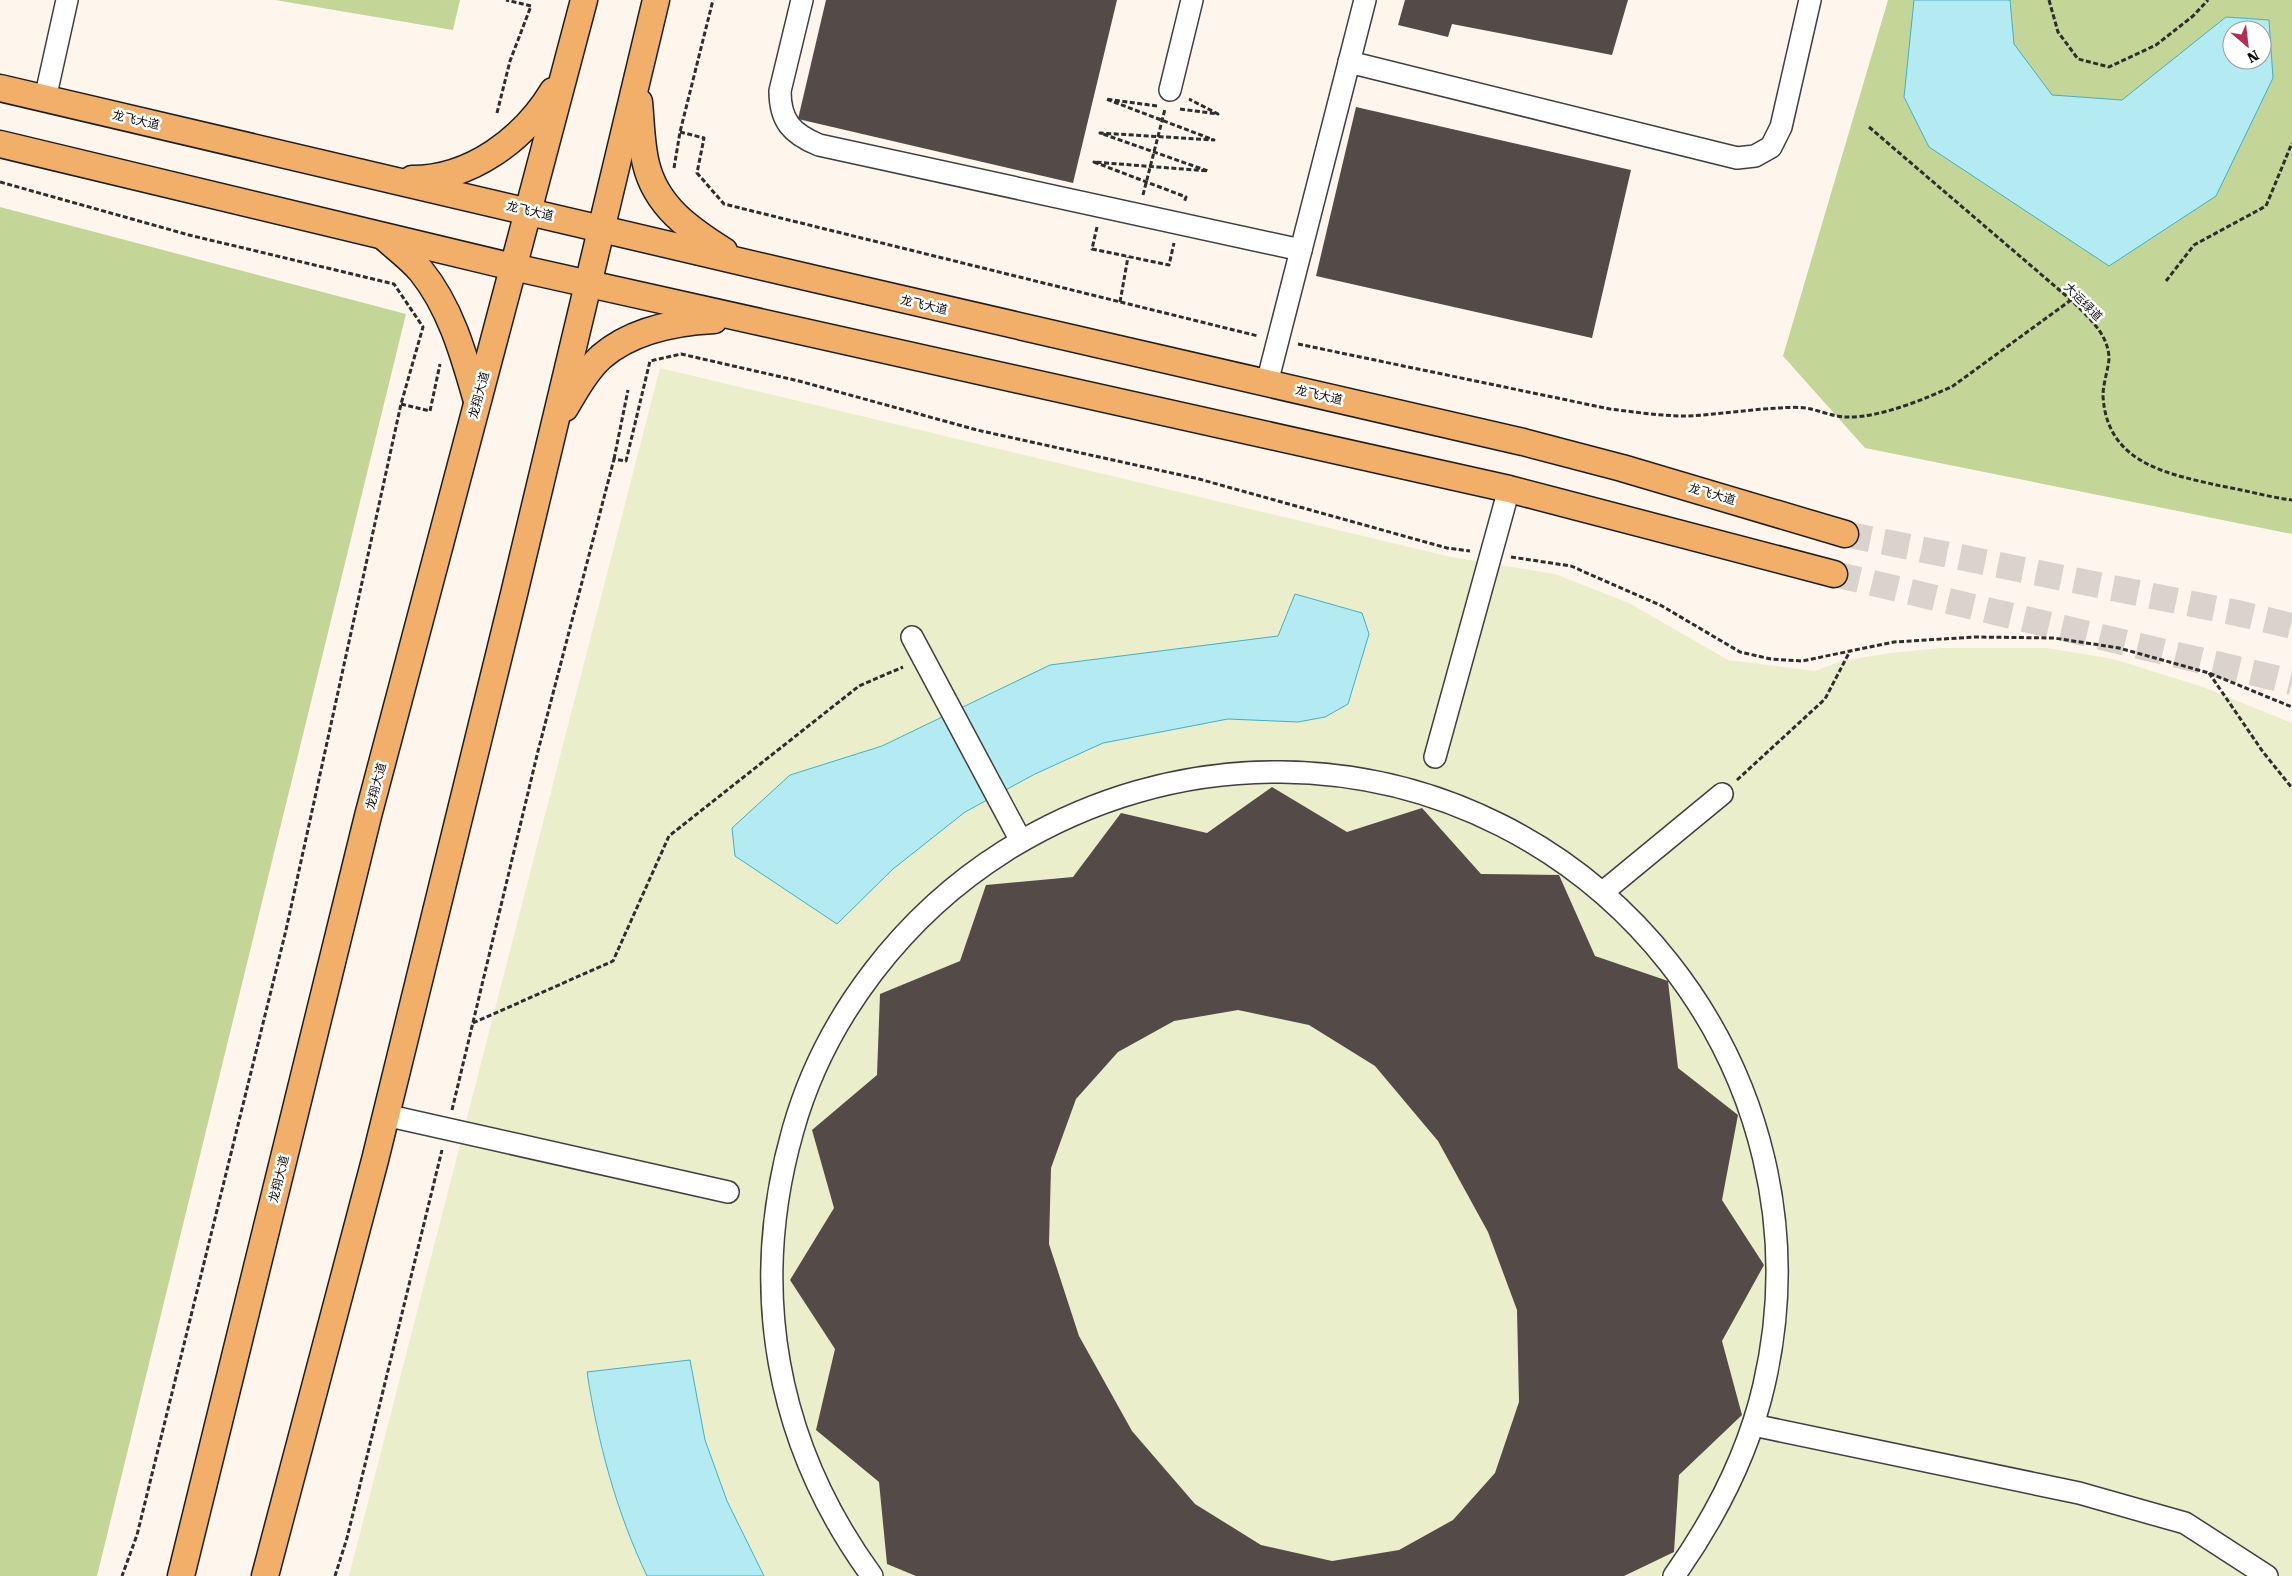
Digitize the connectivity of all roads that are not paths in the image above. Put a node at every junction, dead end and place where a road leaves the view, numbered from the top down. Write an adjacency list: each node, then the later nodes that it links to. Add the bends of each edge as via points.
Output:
1 (67, 0): 12 (street)
2 (584, 0): 9 (main road, 龙翔大道)
3 (656, 0): 10 (main road)
4 (802, 0): 19 (street, via 780,91 780,105 784,118 804,139)
5 (1192, 0): 13 (street)
6 (1365, 0): 8 (street)
7 (1810, 0): 8 (street, via 1781,127 1771,146 1755,156 1737,158)
8 (1349, 62): 19 (street)
9 (564, 74): 15 (main road, via 542,109 519,135 488,156 455,173 429,179); 16 (main road, 龙翔大道)
10 (637, 82): 17 (main road); 20 (main road, via 646,163 655,190 670,212)
11 (0, 88): 12 (main road, 龙飞大道)
12 (45, 98): 15 (main road, 龙飞大道)
13 (1168, 98)
14 (0, 144): 18 (main road)
15 (383, 178): 16 (main road, 龙飞大道)
16 (527, 210): 17 (main road, 龙飞大道); 21 (main road, 龙翔大道)
17 (602, 228): 20 (main road, 龙飞大道); 22 (main road)
18 (384, 236): 21 (main road); 25 (main road, via 421,271 441,302 461,345)
19 (1301, 250): 24 (street)
20 (741, 263): 24 (main road, 龙飞大道)
21 (512, 267): 22 (main road); 25 (main road, 龙翔大道)
22 (588, 284): 23 (main road); 26 (main road)
23 (740, 318): 26 (main road, via 661,326 628,340 601,357); 27 (main road)
24 (1268, 384): 28 (main road, 龙飞大道, via 1523,442)
25 (478, 401): 39 (main road, 龙翔大道, via 368,816)
26 (554, 426): 35 (main road)
27 (1509, 488): 29 (main road); 31 (street)
28 (1845, 534)
29 (1834, 574)
30 (912, 637): 33 (street)
31 (1435, 757)
32 (1722, 794): 34 (street)
33 (1022, 841): 34 (street, via 1097,805 1176,782 1259,772 1342,776 1422,794 1462,807 1536,844); 41 (street, via 987,862 930,909 866,982 810,1080 777,1197 772,1238 772,1303 786,1401 814,1478 832,1515)
34 (1603, 892): 37 (street, via 1662,952 1701,1006 1729,1057 1759,1136 1774,1218 1777,1268 1772,1343)
35 (385, 1114): 36 (street); 40 (main road)
36 (728, 1192)
37 (1753, 1425): 38 (street, via 1720,1502); 42 (street, via 2079,1493 2185,1523)
38 (1678, 1575)
39 (181, 1576)
40 (265, 1576)
41 (872, 1576)
42 (2267, 1576)

